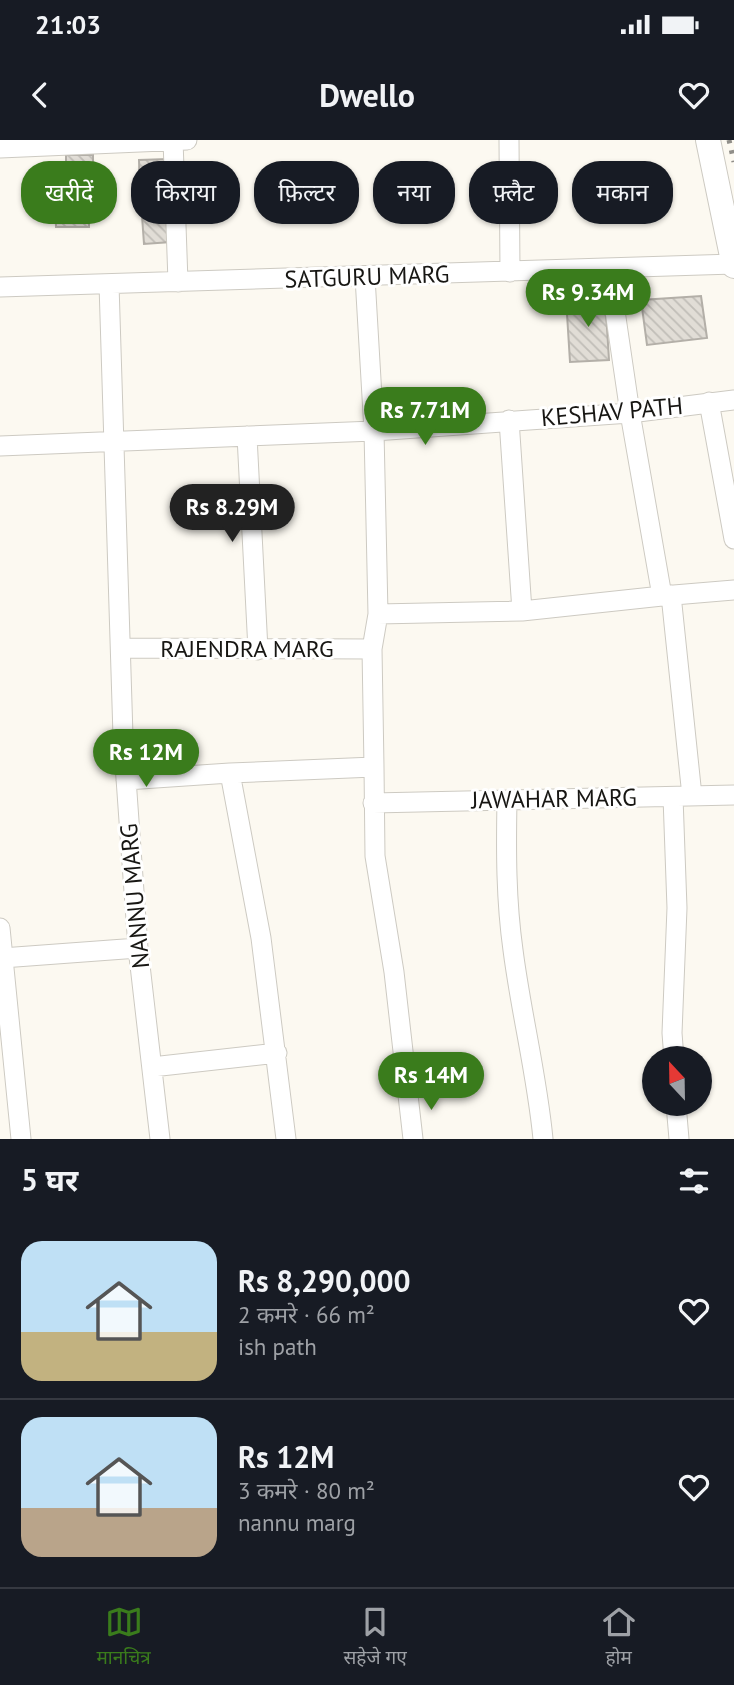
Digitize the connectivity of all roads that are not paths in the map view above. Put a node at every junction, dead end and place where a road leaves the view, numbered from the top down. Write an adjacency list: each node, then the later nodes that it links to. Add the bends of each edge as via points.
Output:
1 (173, 140): 2 (street); 5 (street); 10 (street)
2 (187, 140)
3 (509, 140): 8 (street)
4 (708, 140): 6 (main road)
5 (0, 148)
6 (734, 265): 7 (street, SATGURU MARG)
7 (609, 270): 8 (street, SATGURU MARG); 15 (street)
8 (510, 272): 9 (street, SATGURU MARG)
9 (365, 277): 10 (street, SATGURU MARG); 17 (street)
10 (178, 282): 11 (street, SATGURU MARG)
11 (109, 284): 12 (street, SATGURU MARG); 19 (street, NANNU MARG)
12 (0, 287)
13 (734, 400): 14 (street, KESHAV PATH)
14 (709, 402): 15 (street, KESHAV PATH); 21 (street)
15 (629, 413): 16 (street, KESHAV PATH); 23 (street)
16 (509, 421): 17 (street, KESHAV PATH); 24 (street)
17 (374, 431): 18 (street, KESHAV PATH); 25 (street)
18 (247, 436): 19 (street, KESHAV PATH); 28 (street)
19 (113, 442): 20 (street, KESHAV PATH); 26 (street, NANNU MARG)
20 (0, 446)
21 (734, 538)
22 (734, 590): 23 (street)
23 (666, 596): 24 (street); 33 (street)
24 (522, 611): 25 (street)
25 (378, 614): 27 (street)
26 (121, 648): 28 (street, RAJENDRA MARG); 31 (street, NANNU MARG)
27 (372, 649): 28 (street, RAJENDRA MARG); 29 (street)
28 (258, 650)
29 (374, 767): 30 (street); 35 (street)
30 (230, 774): 31 (street); 40 (street)
31 (126, 780): 37 (street, NANNU MARG)
32 (734, 794): 33 (street, JAWAHAR MARG)
33 (682, 797): 34 (street, JAWAHAR MARG); 39 (street)
34 (507, 801): 35 (street, JAWAHAR MARG); 48 (street, via 510,926)
35 (373, 803): 47 (street, via 375,856)
36 (0, 928): 38 (street)
37 (138, 948): 38 (street); 41 (street, NANNU MARG)
38 (2, 958): 42 (street)
39 (673, 1046)
40 (277, 1053): 41 (street); 46 (street)
41 (152, 1067): 45 (street, NANNU MARG)
42 (7, 1084): 44 (street)
43 (677, 1116): 49 (street)
44 (21, 1139)
45 (160, 1139)
46 (286, 1139)
47 (413, 1139)
48 (543, 1139)
49 (679, 1139)

